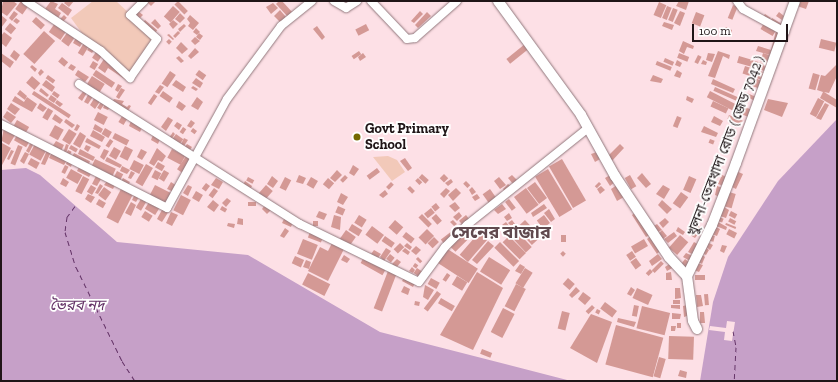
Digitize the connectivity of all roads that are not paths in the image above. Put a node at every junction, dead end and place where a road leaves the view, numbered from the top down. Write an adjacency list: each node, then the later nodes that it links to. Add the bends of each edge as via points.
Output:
1 (26, 1): 2 (street, via 101,51 130,78 157,39 130,15)
2 (144, 1)
3 (312, 1): 15 (street, via 281,26 227,99)
4 (334, 1): 5 (street, via 346,8)
5 (357, 1)
6 (371, 1): 7 (street, via 407,39 415,38)
7 (457, 1)
8 (498, 1): 14 (main road, via 532,45)
9 (737, 1): 11 (street, via 743,9)
10 (795, 1): 11 (main road, খুলনা-তেরখাদা রোড ( জেড 7042 ))
11 (784, 32): 16 (main road, খুলনা-তেরখাদা রোড ( জেড 7042 ), via 712,226)
12 (79, 84): 15 (street)
13 (1, 124): 15 (street, via 167,208)
14 (588, 128): 15 (street, via 467,225 445,246 419,282 300,224); 16 (main road, via 615,176 669,257)
15 (194, 158)
16 (687, 276): 17 (main road, via 693,321)
17 (697, 329)

